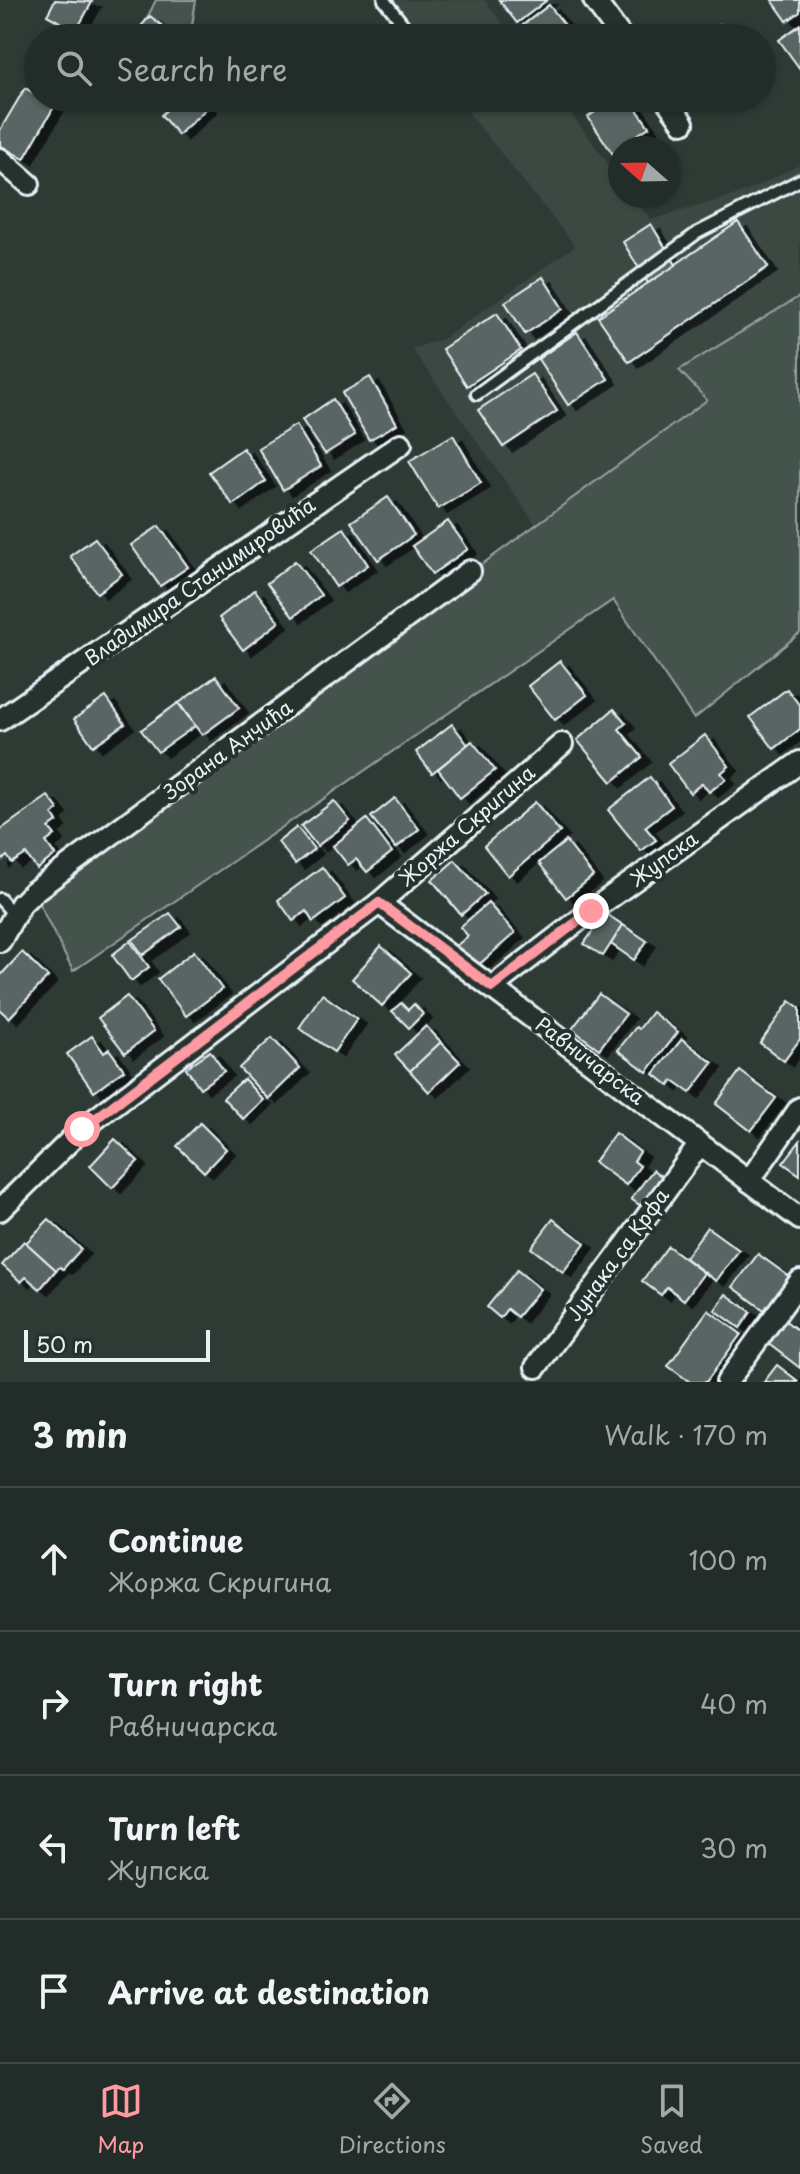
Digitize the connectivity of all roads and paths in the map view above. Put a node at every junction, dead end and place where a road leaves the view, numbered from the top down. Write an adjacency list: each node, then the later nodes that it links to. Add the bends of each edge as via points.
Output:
1 (384, 0): 3 (lane)
2 (594, 0): 4 (street)
3 (403, 24)
4 (612, 24)
5 (675, 112): 6 (street)
6 (683, 123)
7 (0, 159): 9 (street)
8 (800, 180): 10 (lane, via 697,233)
9 (29, 184)
10 (477, 394)
11 (401, 444): 13 (street, Владимира Станимировића)
12 (470, 571): 18 (street, Зорана Анчића, via 33,892)
13 (0, 720)
14 (562, 744): 17 (street, Жоржа Скригина)
15 (800, 762): 20 (street, Жупска)
16 (0, 899): 18 (lane)
17 (379, 903): 20 (street, Равничарска); 24 (street, Жоржа Скригина, via 82,1129)
18 (14, 915): 19 (street, Зорана Анчића)
19 (0, 941)
20 (492, 987): 22 (street, Равничарска)
21 (800, 1108): 23 (street)
22 (700, 1144): 23 (street, Равничарска); 27 (street, Јунака са Крфа)
23 (749, 1181): 25 (street, Равничарска)
24 (0, 1210)
25 (800, 1219)
26 (800, 1281): 28 (street)
27 (536, 1367)
28 (727, 1382)

